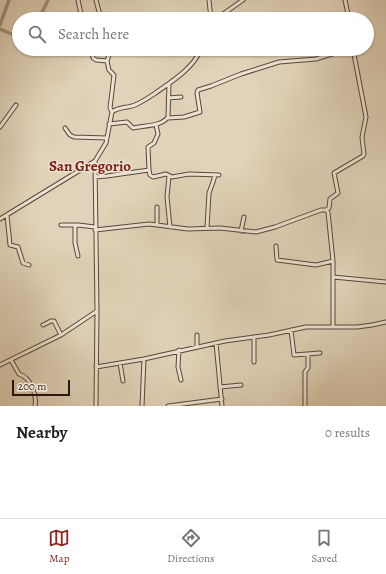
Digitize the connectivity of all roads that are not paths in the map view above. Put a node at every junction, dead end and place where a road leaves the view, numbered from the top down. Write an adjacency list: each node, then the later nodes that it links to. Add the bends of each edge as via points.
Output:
1 (78, 0): 6 (street)
2 (96, 0): 7 (street)
3 (209, 0): 8 (street)
4 (243, 0): 9 (street)
5 (345, 0): 10 (street)
6 (81, 12)
7 (99, 12)
8 (210, 12)
9 (226, 12)
10 (348, 12)
11 (92, 56): 16 (street, via 96,60)
12 (109, 56): 16 (street)
13 (196, 56): 17 (street)
14 (324, 56): 22 (street, via 279,62 198,90 200,112)
15 (354, 56): 35 (street, via 366,117 362,138 364,154 334,173 338,193 330,199 329,208)
16 (107, 61): 21 (street, via 109,70 114,75 110,108)
17 (169, 84): 19 (street); 21 (street, via 140,104)
18 (181, 97): 19 (street)
19 (168, 98): 22 (street)
20 (16, 105): 25 (street)
21 (112, 112): 23 (street)
22 (168, 118): 24 (street)
23 (109, 124): 24 (street, via 127,122 132,128); 27 (street)
24 (156, 124): 29 (street, via 158,134 154,143 148,146)
25 (0, 127)
26 (65, 128): 27 (street, via 74,137)
27 (107, 138): 28 (street)
28 (95, 161): 33 (street); 36 (street)
29 (149, 170): 32 (street, via 152,176); 33 (street)
30 (215, 175): 31 (street); 32 (street); 44 (street, via 209,193)
31 (219, 175)
32 (169, 176): 42 (street, via 166,197)
33 (95, 177): 43 (street)
34 (157, 207): 41 (street)
35 (326, 210): 45 (street, via 267,230); 48 (street)
36 (7, 215): 38 (street); 49 (street, via 10,245 18,247 23,262)
37 (244, 217): 45 (street)
38 (0, 219)
39 (61, 225): 40 (street)
40 (76, 225): 43 (street); 47 (street, via 74,228)
41 (157, 225): 42 (street); 43 (street)
42 (170, 227): 44 (street)
43 (95, 228): 52 (street)
44 (207, 228): 45 (street)
45 (241, 231)
46 (276, 246): 48 (street, via 277,260 315,265)
47 (78, 256)
48 (333, 261): 50 (street)
49 (29, 265)
50 (333, 277): 51 (street); 55 (street)
51 (386, 282)
52 (96, 311): 57 (street); 70 (street)
53 (386, 322): 55 (street, via 372,326)
54 (43, 325): 57 (street, via 54,321)
55 (333, 326): 56 (street)
56 (292, 330): 59 (street); 64 (street, via 294,355)
57 (61, 335): 66 (street)
58 (197, 335): 61 (street)
59 (254, 337): 60 (street); 67 (street)
60 (216, 343): 61 (street); 74 (street)
61 (197, 347): 62 (street)
62 (179, 350): 65 (street); 71 (street, via 178,367)
63 (320, 353): 64 (street)
64 (308, 354): 81 (street)
65 (144, 359): 68 (street); 78 (street)
66 (12, 360): 69 (street); 76 (street, via 19,374 24,376 34,389)
67 (254, 362)
68 (120, 363): 70 (street); 72 (street)
69 (0, 365)
70 (96, 367): 77 (street)
71 (181, 380)
72 (123, 381)
73 (241, 386): 74 (street)
74 (220, 387): 75 (street)
75 (222, 399): 79 (street); 80 (street)
76 (35, 406)
77 (96, 406)
78 (142, 406)
79 (168, 406)
80 (222, 406)
81 (305, 406)

